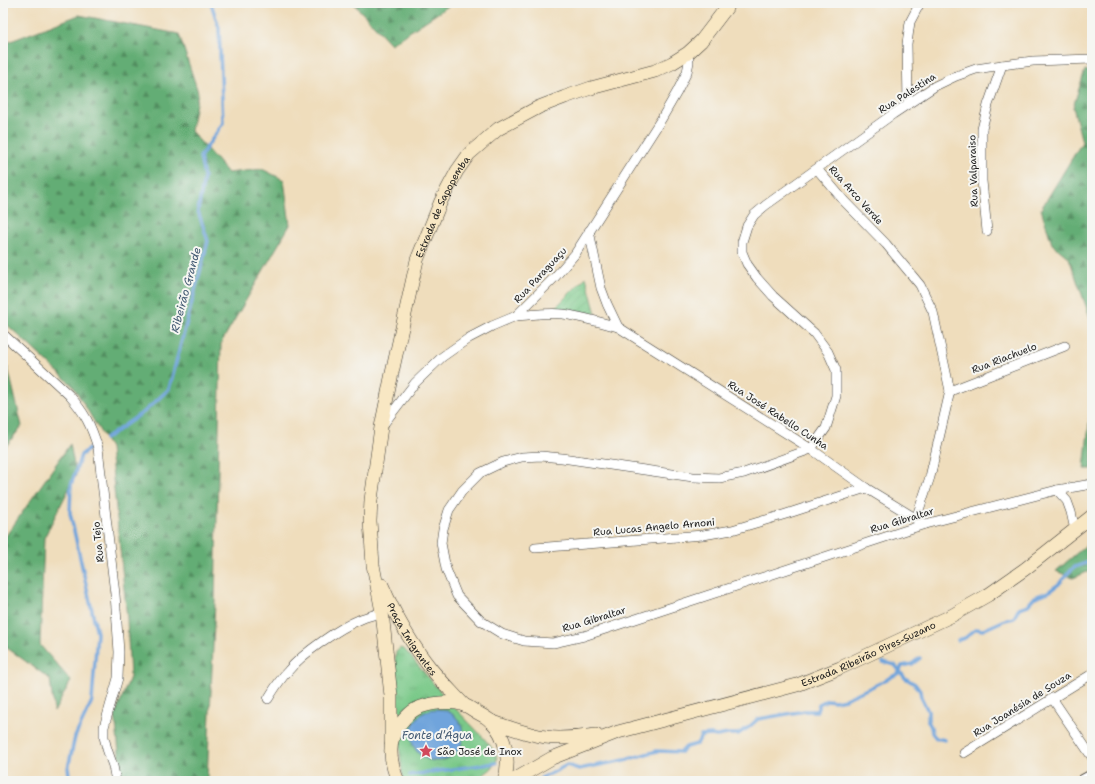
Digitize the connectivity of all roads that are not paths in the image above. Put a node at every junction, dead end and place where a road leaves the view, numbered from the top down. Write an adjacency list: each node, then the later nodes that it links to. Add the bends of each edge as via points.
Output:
1 (730, 3): 3 (main road, Estrada de Sapopemba, via 702,41)
2 (920, 3): 6 (street, via 910,22 907,44)
3 (688, 53): 8 (street, Rua Paraguaçu, via 687,72 677,92); 15 (main road, Estrada de Sapopemba, via 655,71 578,92 539,108 498,129 469,154 440,201 417,260)
4 (1092, 59): 5 (street, Rua Palestina)
5 (1002, 65): 6 (street, Rua Palestina, via 976,69 956,76); 9 (street, Rua Valparaiso, via 982,129 982,182)
6 (908, 104): 7 (street, Rua Palestina)
7 (817, 169): 14 (street, Rua Arco Verde, via 920,285 933,312); 16 (street, Rua Arco Verde, via 754,215 742,242 742,252 757,278 814,333 828,352 836,370 836,396 826,428)
8 (589, 231): 10 (street, Rua Paraguaçu, via 575,254 556,277); 11 (street, via 601,288)
9 (987, 231)
10 (516, 316): 11 (street, Rua José Rabello Cunha, via 562,314); 15 (street, Rua Paraguaçu, via 475,335 442,357 415,383)
11 (618, 327): 16 (street, Rua José Rabello Cunha)
12 (3, 334): 38 (street, Rua Tejo, via 69,395 87,418 98,448 119,652 118,678 104,727 104,737)
13 (1065, 346): 14 (street, Rua Riachuelo)
14 (950, 391): 21 (street, Rua Arco Verde, via 930,477)
15 (382, 427): 25 (main road, Estrada de Sapopemba, via 371,500)
16 (812, 449): 18 (street, Rua José Rabello Cunha); 22 (street, Rua Gibraltar, via 744,473 719,478 693,477 541,456 503,462 480,473 462,491 449,510 441,543 446,569 457,596 481,622 502,634 524,641 553,643 584,636)
17 (1092, 484): 19 (street, Rua Gibraltar)
18 (866, 488): 21 (street, Rua José Rabello Cunha); 24 (street, Rua Lucas Angelo Arnoni, via 732,530 703,535)
19 (1057, 490): 22 (street, Rua Gibraltar); 23 (street, via 1067,501)
20 (1092, 516): 23 (main road, Estrada Ribeirão Pires-Suzano)
21 (916, 519): 22 (street, Rua José Rabello Cunha)
22 (925, 524)
23 (1075, 530): 32 (main road, Estrada Ribeirão Pires-Suzano, via 988,595 951,616 840,668 797,685)
24 (535, 548)
25 (373, 565): 26 (main road); 30 (main road, Praça Imigrantes, via 405,631 433,671)
26 (382, 612): 29 (street, via 343,628 302,657 288,670); 33 (main road, via 391,696)
27 (1092, 674): 28 (street, Rua Joanésia de Souza)
28 (1052, 698): 34 (street, Rua Joanésia de Souza); 35 (street)
29 (268, 699)
30 (464, 705): 31 (main road); 33 (main road, via 445,702 416,709 395,730)
31 (490, 720): 32 (main road, via 540,736 559,738); 39 (main road, via 505,746 507,773)
32 (618, 732): 40 (main road, via 552,758)
33 (391, 742): 37 (main road)
34 (964, 752)
35 (1092, 757)
36 (1092, 776): 41 (street)
37 (394, 777)
38 (116, 781)
39 (504, 781)
40 (512, 781)
41 (1083, 781)

